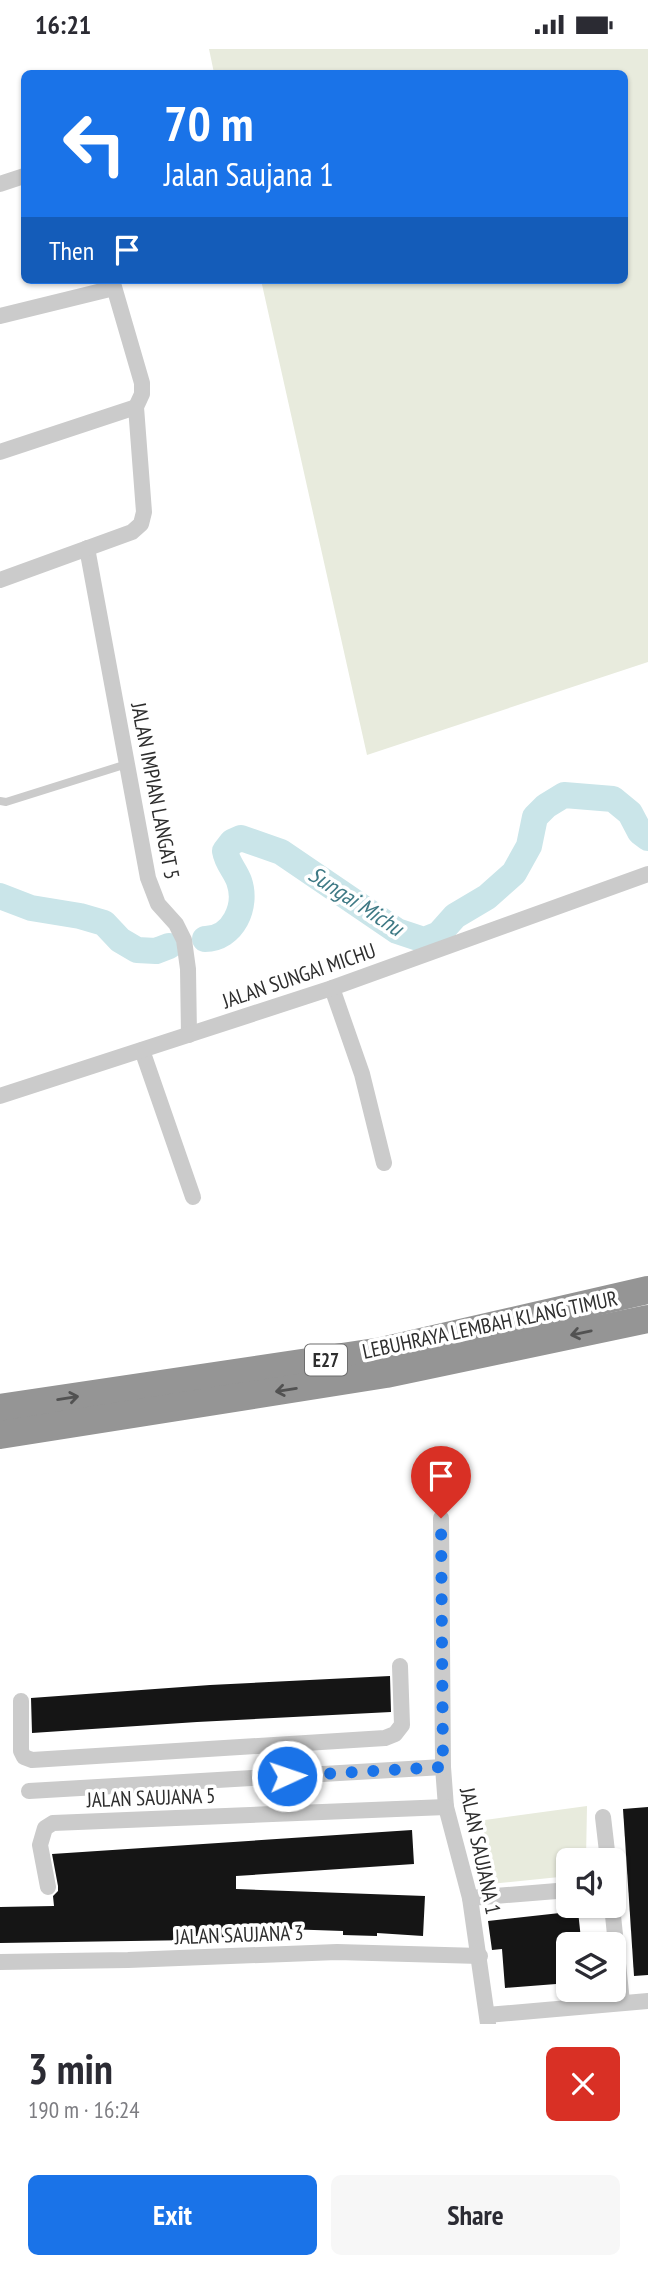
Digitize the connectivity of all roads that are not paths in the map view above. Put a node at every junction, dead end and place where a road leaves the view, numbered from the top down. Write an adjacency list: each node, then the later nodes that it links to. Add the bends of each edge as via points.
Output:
1 (21, 177): 2 (street)
2 (0, 184)
3 (113, 284): 4 (street); 5 (street, via 142,383)
4 (0, 316)
5 (136, 407): 6 (street); 7 (street, via 144,512 141,524)
6 (0, 452)
7 (87, 548): 8 (street); 9 (street, JALAN IMPIAN LANGAT 5)
8 (0, 580)
9 (127, 764): 10 (lane); 13 (street, JALAN IMPIAN LANGAT 5, via 148,878 158,904 184,940)
10 (0, 801)
11 (648, 874): 12 (street, JALAN SUNGAI MICHU)
12 (332, 988): 13 (street, JALAN SUNGAI MICHU); 16 (street, via 362,1075)
13 (190, 1035): 14 (street, JALAN SUNGAI MICHU)
14 (142, 1050): 15 (street, JALAN SUNGAI MICHU); 17 (street)
15 (0, 1095)
16 (384, 1163)
17 (192, 1197)
18 (648, 1290): 20 (highway, LEBUHRAYA LEMBAH KLANG TIMUR / E27, one-way to 18, via 382,1351)
19 (648, 1319): 21 (highway, LEBUHRAYA LEMBAH KLANG TIMUR / E27, one-way to 21, via 386,1374)
20 (0, 1408)
21 (0, 1435)
22 (441, 1518): 26 (street, JALAN SAUJANA 1)
23 (400, 1666): 25 (street, via 402,1724 395,1734)
24 (21, 1701): 25 (street, via 21,1751 32,1760)
25 (207, 1749): 27 (street)
26 (443, 1767): 27 (street, JALAN SAUJANA 5); 29 (street, JALAN SAUJANA 1)
27 (210, 1781): 28 (street, JALAN SAUJANA 5)
28 (29, 1791)
29 (446, 1807): 32 (street, JALAN SAUJANA 5, via 53,1823 45,1828 40,1845); 34 (street, JALAN SAUJANA 1)
30 (603, 1817): 31 (street)
31 (607, 1848)
32 (48, 1887)
33 (556, 1891): 34 (street)
34 (470, 1898): 35 (street, JALAN SAUJANA 1)
35 (480, 1956): 36 (street, JALAN SAUJANA 3, via 337,1952); 40 (street, JALAN SAUJANA 1)
36 (0, 1962)
37 (648, 2001): 39 (street)
38 (622, 2002): 40 (street)
39 (626, 2002)
40 (487, 2020)

